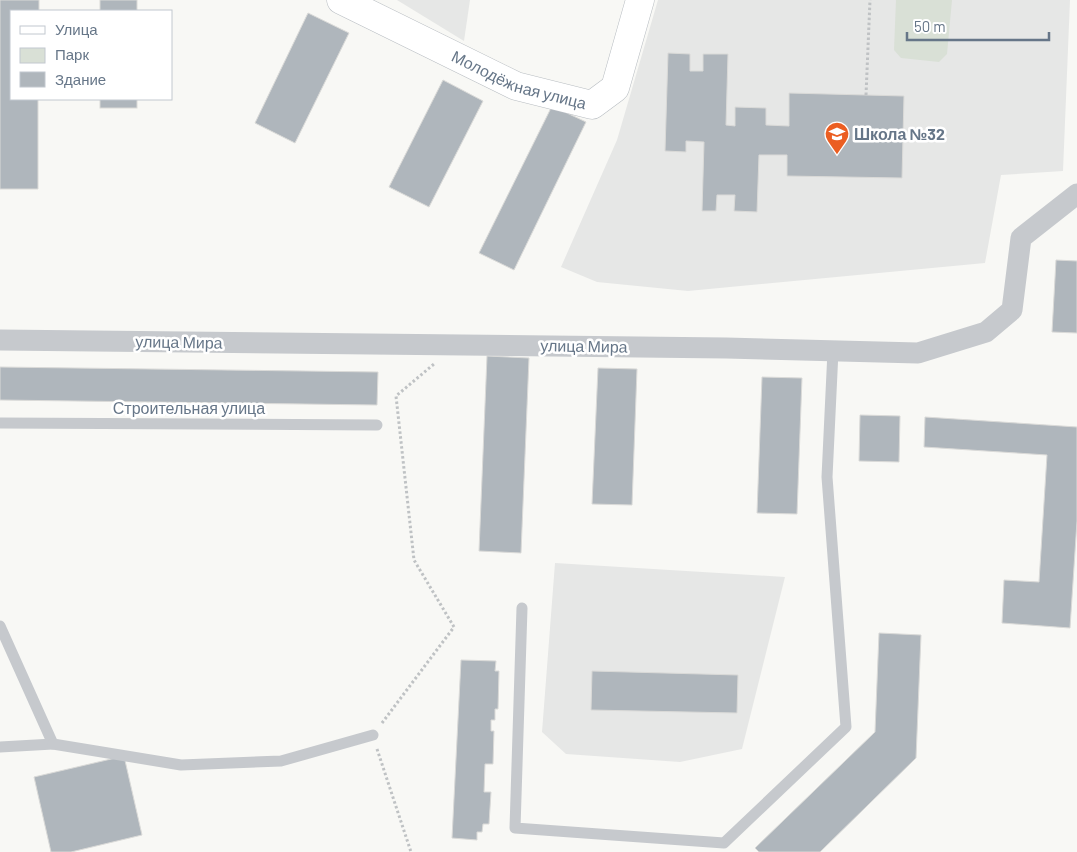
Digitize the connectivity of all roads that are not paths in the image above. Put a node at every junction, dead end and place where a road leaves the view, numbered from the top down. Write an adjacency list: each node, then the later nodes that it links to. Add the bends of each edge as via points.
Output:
1 (341, 0): 2 (street, Молодёжная улица, via 516,86 592,105 615,88)
2 (640, 0)
3 (1077, 194): 5 (street, улица Мира, via 1021,238 1012,310 986,332 918,353)
4 (0, 340): 5 (street, улица Мира)
5 (833, 350): 8 (lane, via 827,477 846,727 724,843 515,828)
6 (0, 423): 7 (lane, Строительная улица)
7 (377, 425)
8 (522, 608)
9 (0, 626): 11 (lane)
10 (373, 735): 11 (lane, via 281,761 181,765)
11 (53, 744): 12 (lane)
12 (0, 747)

